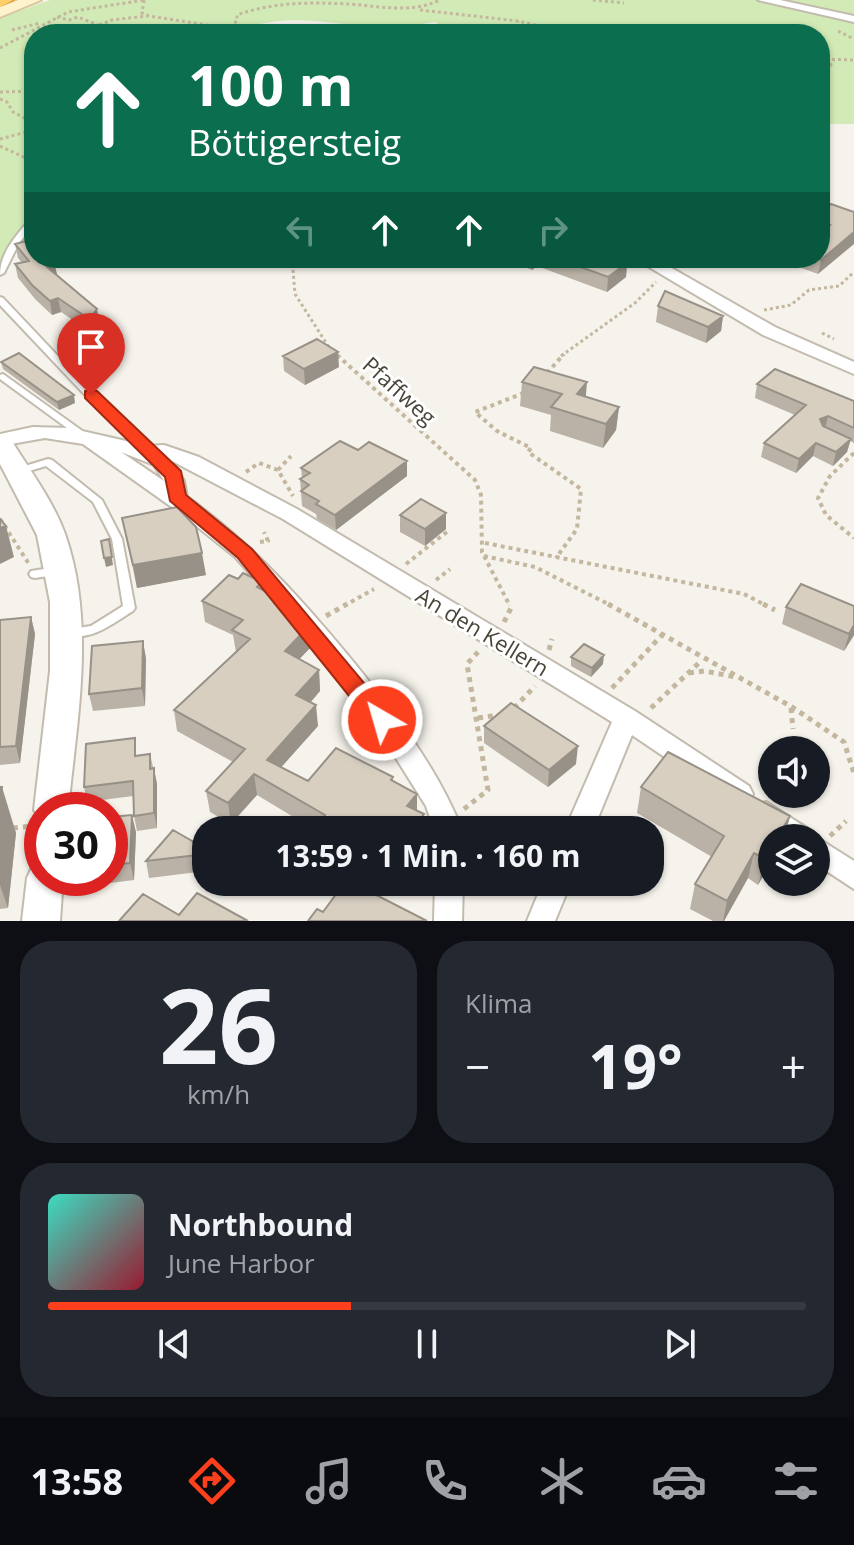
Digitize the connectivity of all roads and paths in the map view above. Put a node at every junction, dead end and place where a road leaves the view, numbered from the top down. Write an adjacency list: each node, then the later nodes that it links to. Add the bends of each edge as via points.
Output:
1 (33, 0): 11 (main road)
2 (144, 0): 10 (path, via 94,2); 12 (path, via 142,13)
3 (274, 0): 8 (path)
4 (440, 0): 9 (path)
5 (593, 0): 7 (path)
6 (764, 0): 15 (street)
7 (624, 3)
8 (274, 7): 9 (path, via 359,4); 24 (path, via 241,13)
9 (416, 10): 17 (path)
10 (70, 11): 13 (path); 14 (path, via 83,15)
11 (0, 12)
12 (149, 16): 18 (path); 23 (path)
13 (55, 17): 14 (path); 19 (path)
14 (78, 17): 16 (path)
15 (854, 19)
16 (95, 21): 18 (path); 21 (path)
17 (518, 21): 25 (path); 26 (path)
18 (108, 22): 22 (path)
19 (40, 23): 20 (path)
20 (36, 24)
21 (94, 24)
22 (104, 24)
23 (201, 24)
24 (231, 24)
25 (517, 24)
26 (531, 24)
27 (24, 27): 28 (path)
28 (12, 30)
29 (24, 33): 30 (path)
30 (0, 48)
31 (830, 60): 32 (path)
32 (834, 60): 33 (path); 34 (path)
33 (854, 60)
34 (830, 66)
35 (24, 91): 36 (path)
36 (0, 92)
37 (0, 99): 38 (path)
38 (24, 120)
39 (24, 130): 40 (path)
40 (0, 139)
41 (0, 146): 42 (path)
42 (24, 157)
43 (24, 232): 48 (lane)
44 (293, 268): 70 (path, Pfaffweg, via 295,294 326,345 475,480)
45 (660, 268): 46 (street)
46 (667, 272): 50 (street); 54 (path, via 635,303 554,361)
47 (854, 272): 50 (path, via 839,286 809,290 791,305)
48 (0, 273)
49 (0, 300): 59 (lane, via 105,411)
50 (748, 319): 53 (street)
51 (832, 330): 52 (path)
52 (822, 333)
53 (854, 369)
54 (546, 375)
55 (3, 377): 57 (lane)
56 (526, 393): 72 (path, Pfaffweg, via 475,412 581,489 577,529)
57 (89, 440): 58 (street, An den Kellern, via 33,432); 59 (street, An den Kellern); 65 (street)
58 (0, 441): 63 (street)
59 (151, 451): 65 (street, via 174,475); 66 (street, An den Kellern, via 192,461)
60 (854, 453): 69 (path, via 830,476 818,498 826,515)
61 (291, 456): 62 (path)
62 (278, 470): 64 (path, via 259,463); 66 (path, via 293,493)
63 (17, 472): 74 (street, via 46,522); 81 (lane, via 48,462 97,500 117,539 129,608 94,630)
64 (240, 476)
65 (177, 497): 95 (street, via 245,553 314,633 416,764)
66 (288, 513): 75 (street, An den Kellern)
67 (0, 519): 74 (path)
68 (448, 531): 75 (path)
69 (854, 538)
70 (485, 543): 71 (path, Pfaffweg); 72 (path)
71 (484, 556): 79 (path, via 511,608); 80 (path, via 535,567)
72 (556, 558): 78 (path, via 744,594)
73 (450, 569): 76 (path)
74 (48, 572): 81 (street)
75 (392, 576): 77 (path); 82 (street, An den Kellern)
76 (432, 584)
77 (342, 608)
78 (775, 610)
79 (507, 617)
80 (664, 633): 86 (path); 87 (path)
81 (67, 634): 93 (street)
82 (491, 635): 84 (street, An den Kellern); 89 (path, via 467,664)
83 (702, 660): 85 (path)
84 (549, 671): 87 (street, An den Kellern); 89 (path, via 506,714)
85 (687, 674): 86 (path); 90 (path)
86 (740, 677): 88 (path)
87 (601, 702): 90 (street, An den Kellern)
88 (792, 707): 91 (path); 92 (path, via 844,742)
89 (478, 718): 94 (path, via 488,790)
90 (630, 720): 96 (street); 98 (street, An den Kellern)
91 (793, 729)
92 (854, 773)
93 (53, 792)
94 (471, 806)
95 (445, 816)
96 (585, 816)
97 (846, 821): 101 (path)
98 (780, 824)
99 (24, 827): 100 (path)
100 (0, 829)
101 (830, 836)
102 (830, 850): 103 (street)
103 (854, 877)
104 (43, 896): 107 (street)
105 (449, 896): 108 (street)
106 (551, 896): 109 (street)
107 (41, 921)
108 (448, 921)
109 (541, 921)

